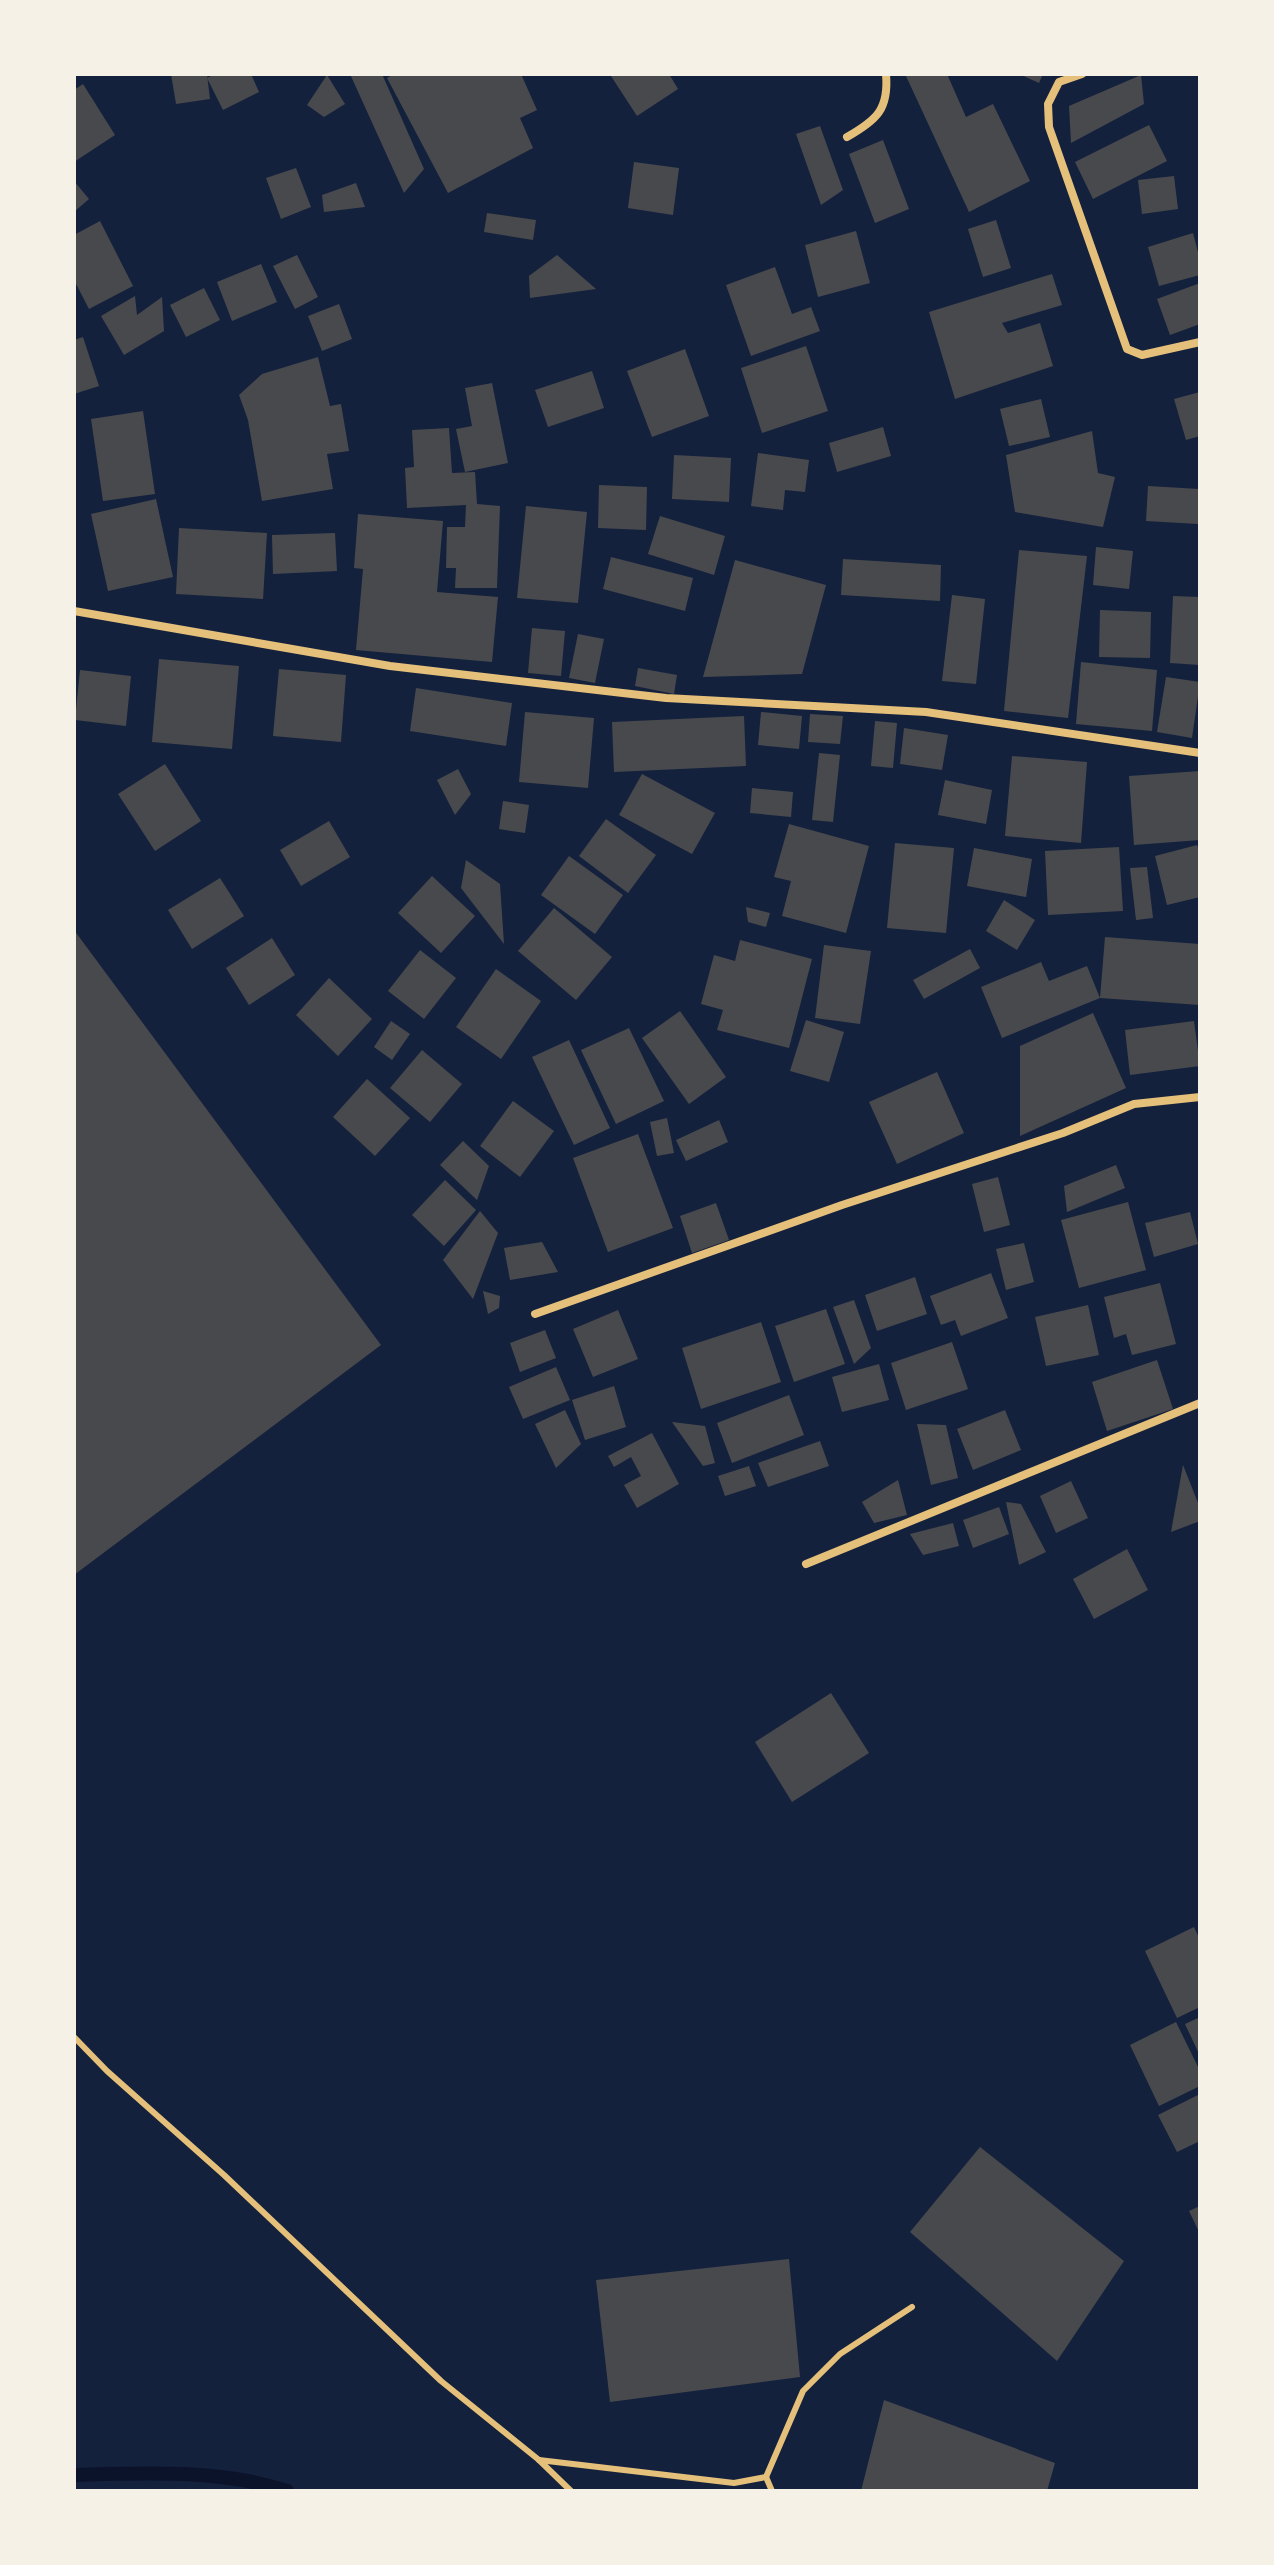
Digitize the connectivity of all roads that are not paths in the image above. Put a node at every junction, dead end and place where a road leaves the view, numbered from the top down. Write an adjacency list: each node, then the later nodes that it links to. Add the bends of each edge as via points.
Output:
1 (886, 74): 3 (street, via 882,108)
2 (1082, 74): 4 (street, via 1059,82 1048,104 1049,127 1127,349 1142,355)
3 (847, 137)
4 (1200, 342)
5 (74, 611): 6 (street, via 390,666 666,698 926,712)
6 (1200, 753)
7 (1200, 1097): 8 (street, via 1134,1104)
8 (535, 1314)
9 (1200, 1403): 10 (street)
10 (806, 1564)
11 (74, 2037): 13 (lane, via 441,2381)
12 (912, 2307): 14 (lane, via 840,2354 803,2391)
13 (539, 2460): 14 (lane, via 734,2483); 15 (lane)
14 (766, 2477): 16 (lane)
15 (571, 2491)
16 (772, 2491)

